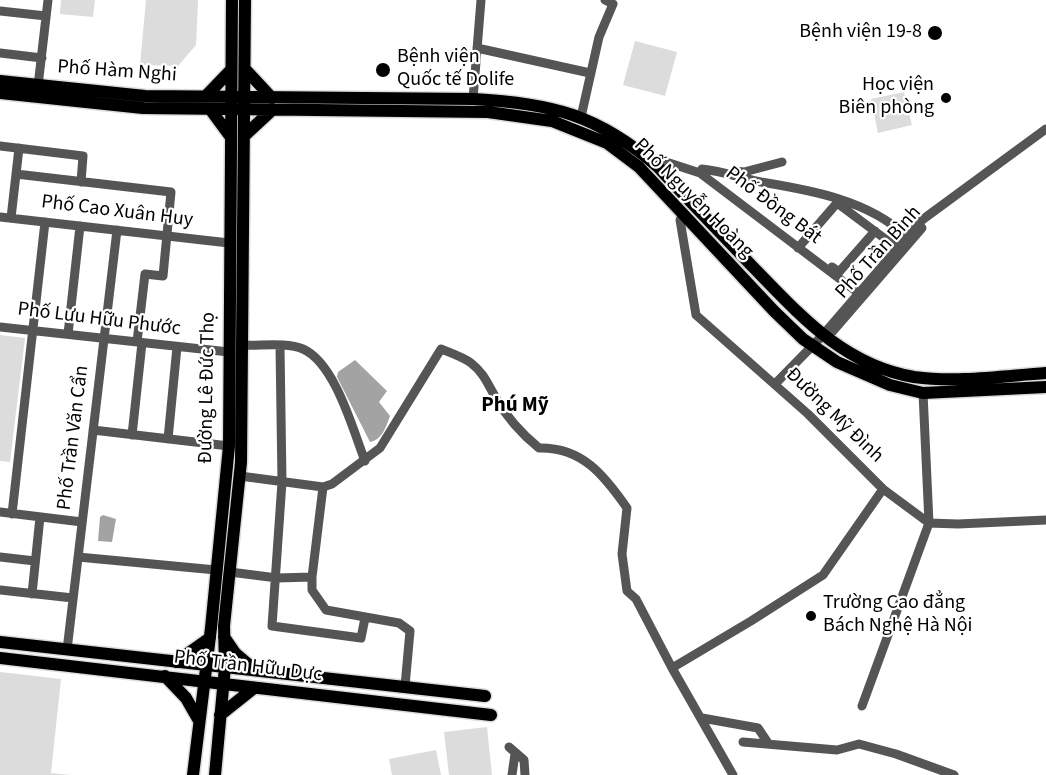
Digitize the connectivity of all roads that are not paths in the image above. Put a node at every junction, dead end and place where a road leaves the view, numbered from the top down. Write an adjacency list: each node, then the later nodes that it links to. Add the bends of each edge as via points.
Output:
1 (48, 0): 7 (street)
2 (232, 0): 12 (main road, Đường Lê Đức Thọ)
3 (245, 0): 11 (main road, Đường Lê Đức Thọ)
4 (481, 0): 8 (street)
5 (609, 2): 13 (street)
6 (0, 11): 7 (street)
7 (46, 16): 10 (street)
8 (477, 48): 13 (street); 18 (street)
9 (0, 53): 10 (street)
10 (42, 58): 15 (street)
11 (244, 69): 21 (main road, Đường Lê Đức Thọ); 22 (main road)
12 (230, 71): 19 (main road); 20 (main road, Đường Lê Đức Thọ)
13 (590, 73): 24 (street)
14 (0, 81): 15 (main road, Phố Hàm Nghi)
15 (38, 86): 17 (main road, Phố Hàm Nghi)
16 (0, 93): 17 (main road, Phố Hàm Nghi)
17 (88, 97): 19 (main road, Phố Hàm Nghi, via 143,108)
18 (473, 99): 23 (main road, Phố Nguyễn Hoàng); 24 (main road, Phố Nguyễn Hoàng, via 531,104)
19 (208, 103): 20 (main road, Phố Hàm Nghi); 26 (main road)
20 (231, 103): 21 (main road, Phố Hàm Nghi); 26 (main road, Đường Lê Đức Thọ)
21 (244, 104): 22 (main road, Phố Nguyễn Hoàng); 27 (main road, Đường Lê Đức Thọ)
22 (272, 104): 23 (main road, Phố Nguyễn Hoàng); 27 (main road)
23 (407, 105): 35 (main road, Phố Nguyễn Hoàng, via 511,113 572,127 624,154)
24 (581, 117): 51 (main road, Phố Nguyễn Hoàng, via 626,140 658,167)
25 (1046, 129): 32 (street, Phố Trần Bình)
26 (230, 136): 44 (main road, Đường Lê Đức Thọ)
27 (244, 136): 54 (main road, Đường Lê Đức Thọ)
28 (0, 146): 29 (street)
29 (19, 148): 33 (street); 34 (street, via 83,156)
30 (660, 159): 45 (street, Phố Đồng Bát, via 700,173)
31 (782, 162): 43 (street, via 744,172 703,167 792,186 855,205 895,225)
32 (990, 172): 43 (street, Phố Trần Bình, via 922,220); 51 (street, Phố Trần Bình, via 926,224 833,331)
33 (16, 174): 34 (street); 37 (street)
34 (81, 182): 42 (street, via 171,192)
35 (684, 213): 55 (main road, Phố Nguyễn Hoàng, via 774,311); 60 (street, Đường Mỹ Đình, via 680,220 696,315)
36 (0, 217): 37 (street, Phố Cao Xuân Huy)
37 (11, 218): 38 (street, Phố Cao Xuân Huy)
38 (45, 222): 39 (street, Phố Cao Xuân Huy); 49 (street)
39 (81, 226): 40 (street, Phố Cao Xuân Huy); 50 (street)
40 (117, 230): 42 (street, Phố Cao Xuân Huy); 52 (street, Phố Trần Văn Cẩn)
41 (875, 231): 45 (street, via 839,272); 45 (street, via 837,203); 46 (street)
42 (168, 236): 44 (street, Phố Cao Xuân Huy); 53 (street, via 163,276 145,274)
43 (906, 236): 46 (street, Phố Trần Bình)
44 (229, 243): 58 (main road, Đường Lê Đức Thọ)
45 (800, 245): 47 (street, Phố Đồng Bát)
46 (896, 247): 47 (street, Phố Trần Bình)
47 (857, 292): 51 (street, Phố Trần Bình)
48 (0, 327): 49 (street, Phố Lưu Hữu Phước)
49 (33, 330): 50 (street, Phố Lưu Hữu Phước); 73 (street)
50 (68, 334): 52 (street, Phố Lưu Hữu Phước)
51 (822, 336): 55 (street, Phố Trần Bình); 59 (main road, Phố Nguyễn Hoàng, via 870,363 915,377)
52 (104, 339): 53 (street, Phố Lưu Hữu Phước); 63 (street, Phố Trần Văn Cẩn)
53 (139, 343): 57 (street, Phố Lưu Hữu Phước); 64 (street)
54 (243, 345): 56 (street); 68 (main road, Đường Lê Đức Thọ)
55 (812, 345): 60 (street, Phố Trần Bình); 62 (main road, Phố Nguyễn Hoàng, via 872,379)
56 (280, 346): 67 (street, via 303,349 320,362 330,376); 69 (street)
57 (177, 347): 58 (street, Phố Lưu Hữu Phước); 65 (street)
58 (229, 352): 66 (main road, Đường Lê Đức Thọ)
59 (1046, 373)
60 (775, 384): 71 (street, Đường Mỹ Đình)
61 (1046, 387): 62 (main road, Phố Nguyễn Hoàng)
62 (923, 393): 77 (street)
63 (93, 430): 64 (street); 76 (street, Phố Trần Văn Cẩn)
64 (132, 435): 65 (street)
65 (168, 439): 66 (street)
66 (229, 446): 81 (main road, Đường Lê Đức Thọ)
67 (365, 460): 70 (street); 97 (street, via 381,448 394,430 441,349 471,363 528,439 539,448 559,448 582,459 613,488 627,508 622,554 627,591 636,599)
68 (240, 476): 69 (street); 82 (main road, Đường Lê Đức Thọ)
69 (282, 482): 70 (street); 84 (street)
70 (323, 487): 83 (street)
71 (883, 489): 77 (street); 97 (street, Đường Mỹ Đình, via 823,575)
72 (0, 512): 73 (street)
73 (12, 514): 74 (street)
74 (40, 517): 76 (street); 80 (street)
75 (1046, 520): 77 (street)
76 (82, 522): 79 (street, Phố Trần Văn Cẩn)
77 (929, 523): 105 (street)
78 (0, 557): 80 (street)
79 (78, 557): 81 (street); 87 (street, Phố Trần Văn Cẩn)
80 (35, 561): 86 (street)
81 (216, 570): 89 (main road, Đường Lê Đức Thọ)
82 (230, 572): 84 (street); 89 (main road, Đường Lê Đức Thọ)
83 (312, 577): 84 (street); 88 (street, via 312,590 326,610)
84 (277, 578): 88 (street, via 272,626 361,638)
85 (0, 590): 86 (street)
86 (32, 594): 87 (street)
87 (74, 598): 91 (street, Phố Trần Văn Cẩn)
88 (365, 618): 102 (street, via 399,623 410,631)
89 (217, 633): 94 (main road); 95 (main road, Đường Lê Đức Thọ); 96 (main road, Đường Lê Đức Thọ); 98 (main road)
90 (0, 642): 91 (main road, Phố Trần Hữu Dực)
91 (67, 650): 93 (main road, Phố Trần Hữu Dực)
92 (0, 658): 99 (main road, Phố Trần Hữu Dực)
93 (161, 661): 94 (main road, Phố Trần Hữu Dực); 99 (main road)
94 (176, 662): 95 (main road, Phố Trần Hữu Dực)
95 (205, 665): 96 (main road, Phố Trần Hữu Dực); 100 (main road, Đường Lê Đức Thọ)
96 (225, 667): 98 (main road, Phố Trần Hữu Dực); 101 (main road, Đường Lê Đức Thọ)
97 (672, 668): 109 (street)
98 (256, 670): 102 (main road, Phố Trần Hữu Dực)
99 (162, 676): 100 (main road, Phố Trần Hữu Dực); 108 (main road, via 186,698)
100 (203, 681): 101 (main road, Phố Trần Hữu Dực); 108 (main road, Đường Lê Đức Thọ)
101 (224, 683): 103 (main road, Phố Trần Hữu Dực); 107 (main road, Đường Lê Đức Thọ)
102 (405, 686): 104 (main road, Phố Trần Hữu Dực)
103 (254, 687): 106 (main road, Phố Trần Hữu Dực); 107 (main road)
104 (485, 696): 106 (street)
105 (862, 706)
106 (491, 715)
107 (220, 716): 108 (main road); 113 (main road, Đường Lê Đức Thọ)
108 (199, 717): 112 (main road, Đường Lê Đức Thọ)
109 (702, 718): 111 (street, via 758,728); 116 (street)
110 (743, 742): 111 (street)
111 (768, 743): 117 (street, via 837,750 859,744)
112 (193, 775)
113 (215, 775)
114 (512, 775): 115 (street, via 512,751 524,760)
115 (525, 775)
116 (733, 775)
117 (954, 775)

